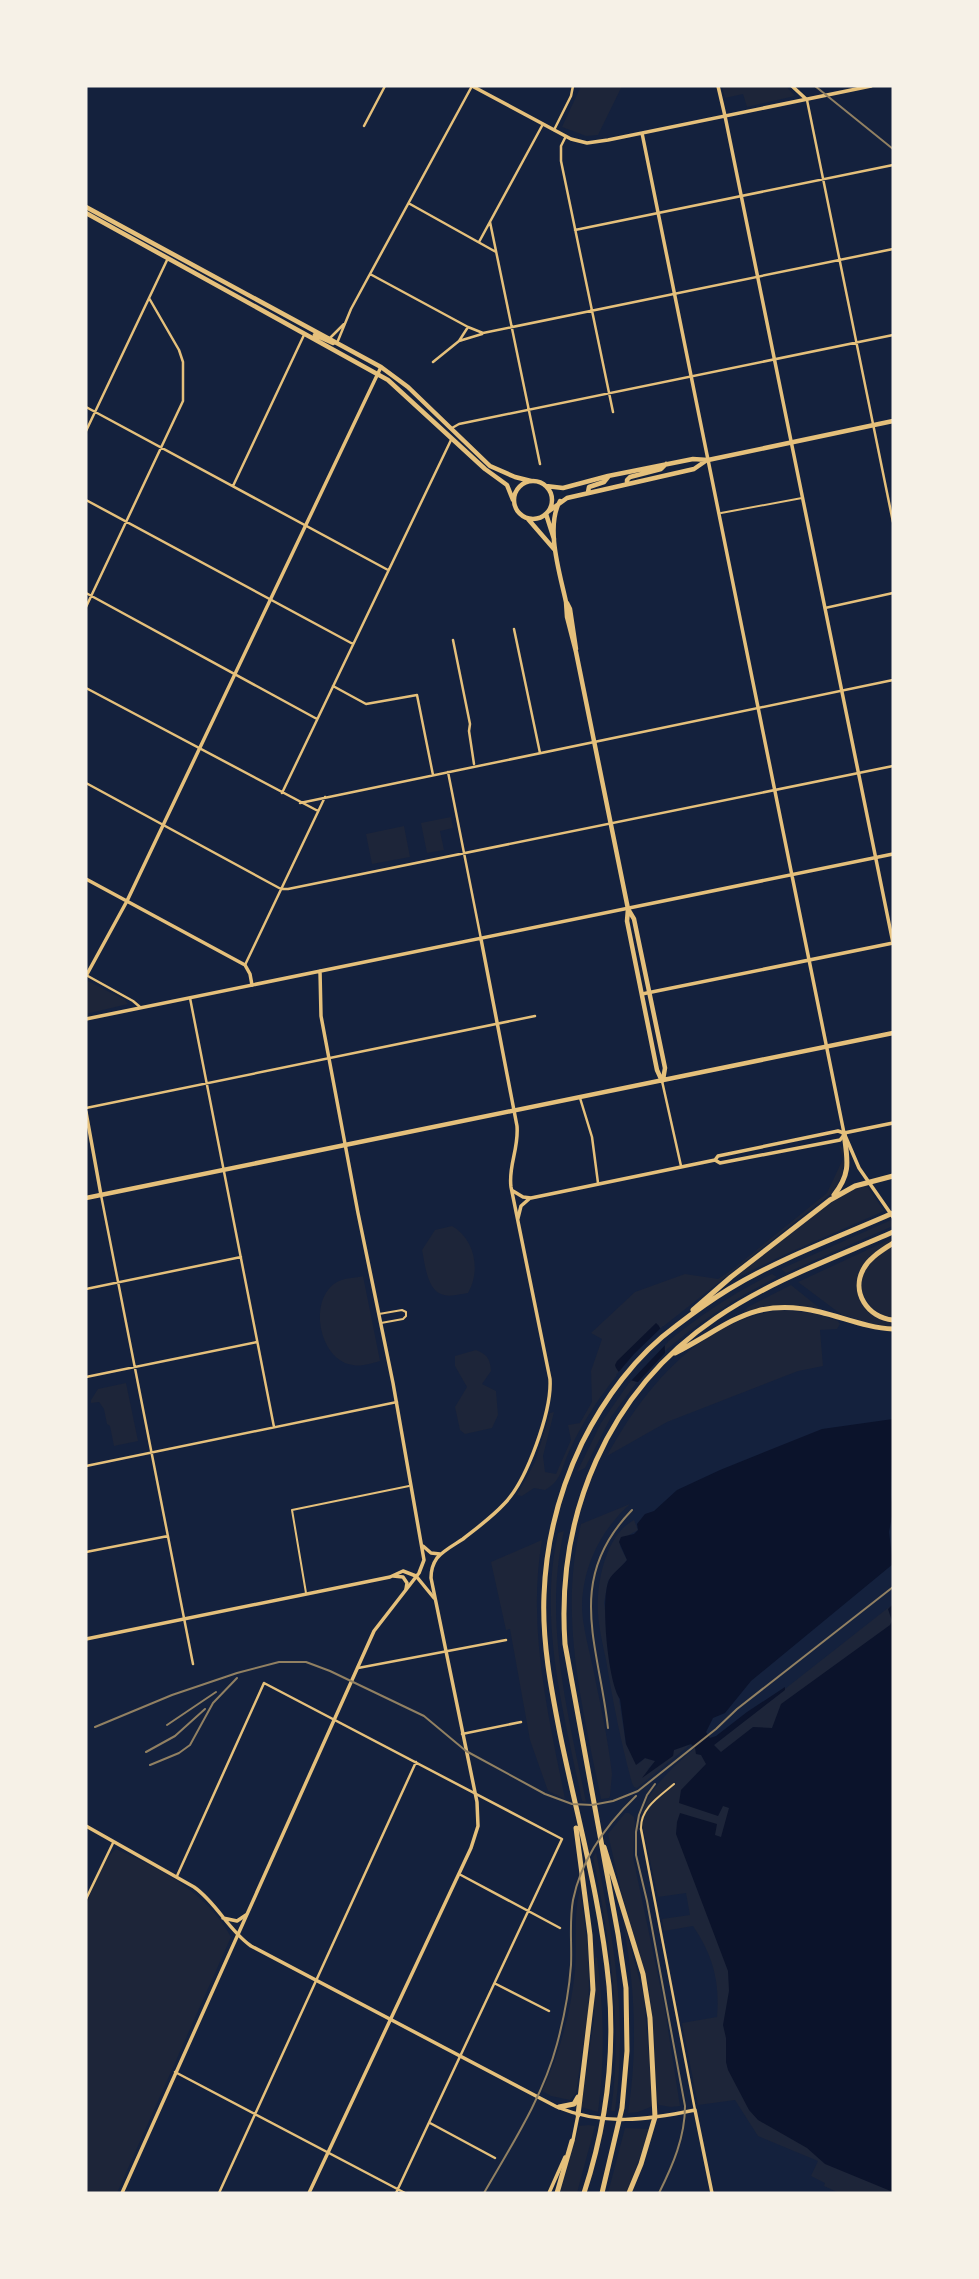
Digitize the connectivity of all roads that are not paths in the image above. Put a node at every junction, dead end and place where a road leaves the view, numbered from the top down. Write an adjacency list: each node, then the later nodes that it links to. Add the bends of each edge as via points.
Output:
1 (385, 86): 10 (street)
2 (472, 86): 9 (main road); 17 (street)
3 (573, 86): 11 (street)
4 (719, 86): 8 (main road)
5 (792, 86): 7 (main road)
6 (871, 86): 7 (main road)
7 (806, 99): 8 (main road); 15 (street)
8 (725, 116): 12 (main road); 16 (main road)
9 (542, 124): 11 (main road); 21 (street)
10 (364, 126)
11 (554, 130): 13 (main road)
12 (642, 133): 13 (main road, via 593,142); 20 (main road)
13 (566, 136): 22 (street, via 561,161)
14 (893, 165): 15 (street)
15 (824, 179): 16 (street); 27 (street)
16 (741, 196): 20 (street); 29 (main road)
17 (409, 203): 23 (street); 28 (street)
18 (86, 207): 40 (main road)
19 (86, 213): 26 (main road)
20 (658, 213): 22 (street); 30 (main road)
21 (490, 222): 23 (street); 25 (street)
22 (575, 230): 32 (street)
23 (479, 242): 25 (street)
24 (893, 249): 27 (street)
25 (496, 252): 36 (street)
26 (168, 258): 31 (street); 34 (main road)
27 (840, 261): 29 (street); 43 (street)
28 (370, 274): 33 (street); 35 (street)
29 (757, 277): 30 (street); 44 (main road)
30 (674, 294): 32 (street); 48 (main road)
31 (149, 298): 52 (street); 60 (street, via 179,350 185,381 183,401)
32 (592, 310): 36 (street); 49 (street)
33 (344, 324): 40 (street); 42 (street)
34 (287, 326): 38 (main road); 42 (main road)
35 (468, 327): 37 (street); 41 (street)
36 (511, 328): 37 (street); 51 (street)
37 (483, 333): 41 (street)
38 (304, 335): 47 (main road); 67 (street)
39 (893, 335): 43 (street)
40 (329, 339): 42 (main road)
41 (459, 341): 45 (street)
42 (337, 343): 46 (main road)
43 (856, 343): 44 (street); 55 (street)
44 (774, 360): 48 (street); 59 (main road)
45 (433, 362)
46 (381, 367): 47 (main road); 56 (main road)
47 (378, 374): 58 (main road); 80 (main road)
48 (691, 377): 49 (street); 61 (main road)
49 (609, 394): 51 (street); 53 (street)
50 (86, 407): 52 (street)
51 (528, 411): 56 (street); 62 (street)
52 (95, 412): 57 (street); 60 (street)
53 (613, 412)
54 (893, 421): 55 (main road)
55 (873, 425): 59 (main road); 74 (street)
56 (450, 429): 65 (main road, via 490,466)
57 (86, 431)
58 (452, 438): 72 (main road, via 506,485); 82 (street)
59 (791, 443): 61 (main road); 70 (main road)
60 (161, 447): 67 (street); 78 (street)
61 (708, 460): 63 (main road); 66 (main road, via 694,468); 76 (main road)
62 (540, 464)
63 (666, 464): 64 (main road); 66 (main road, via 661,470 630,477)
64 (608, 476): 68 (main road, via 563,488); 69 (main road)
65 (531, 481): 68 (main road); 72 (main road, via 521,485)
66 (627, 484): 69 (main road)
67 (233, 486): 80 (street)
68 (546, 486): 75 (main road, via 552,495)
69 (588, 492): 73 (main road)
70 (803, 498): 76 (lane); 88 (main road)
71 (86, 500): 78 (street)
72 (513, 500): 77 (main road)
73 (560, 502): 75 (main road); 81 (main road, via 554,515)
74 (892, 508): 79 (street)
75 (548, 513): 77 (main road); 81 (main road)
76 (719, 514): 97 (main road)
77 (527, 519): 81 (main road)
78 (126, 522): 85 (street); 86 (street)
79 (893, 522)
80 (305, 525): 82 (street); 86 (main road)
81 (555, 546): 99 (main road)
82 (388, 570): 91 (street)
83 (86, 593): 85 (street)
84 (893, 593): 88 (street)
85 (91, 596): 87 (street); 92 (street)
86 (270, 600): 91 (street); 92 (main road)
87 (86, 607)
88 (825, 608): 96 (main road)
89 (514, 629): 101 (street)
90 (453, 640): 102 (street)
91 (353, 644): 94 (street)
92 (234, 674): 98 (street); 100 (main road)
93 (893, 680): 96 (street)
94 (333, 686): 98 (street); 106 (street, via 366,704 417,695)
95 (86, 688): 100 (street)
96 (842, 691): 97 (street); 105 (main road)
97 (759, 708): 99 (street); 108 (main road)
98 (317, 719): 109 (street)
99 (594, 741): 101 (street); 113 (main road)
100 (199, 749): 109 (street); 114 (main road)
101 (540, 752): 102 (street)
102 (475, 766): 104 (street)
103 (893, 766): 105 (street)
104 (449, 772): 106 (street); 115 (street)
105 (858, 773): 108 (street); 117 (main road)
106 (433, 775): 110 (street)
107 (86, 783): 114 (street)
108 (776, 790): 113 (street); 118 (main road)
109 (282, 793): 111 (street)
110 (325, 797): 111 (street); 112 (street)
111 (300, 803): 112 (street)
112 (318, 811): 120 (street)
113 (611, 824): 115 (street); 122 (main road)
114 (163, 825): 120 (street); 121 (main road)
115 (465, 854): 120 (street); 123 (street)
116 (893, 854): 117 (main road)
117 (876, 858): 118 (main road); 124 (main road)
118 (792, 875): 122 (main road); 125 (main road)
119 (86, 879): 121 (main road)
120 (281, 889): 126 (street)
121 (127, 901): 126 (main road); 128 (main road)
122 (628, 909): 123 (main road); 130 (main road); 131 (main road, via 626,921)
123 (481, 939): 127 (main road); 136 (main road)
124 (893, 943): 125 (main road)
125 (809, 960): 130 (main road); 138 (main road)
126 (245, 965): 129 (main road)
127 (320, 971): 129 (main road); 139 (main road, via 320,1005)
128 (86, 976): 133 (street)
129 (253, 985): 132 (main road)
130 (650, 992): 131 (main road); 140 (main road, via 666,1068)
131 (642, 994): 140 (main road)
132 (190, 998): 133 (main road); 141 (street)
133 (140, 1007): 135 (main road)
134 (535, 1016): 136 (street)
135 (86, 1018)
136 (498, 1024): 139 (street); 144 (main road)
137 (893, 1033): 138 (main road)
138 (826, 1046): 140 (main road); 146 (main road)
139 (330, 1058): 141 (street); 147 (main road)
140 (662, 1081): 142 (main road); 149 (street)
141 (207, 1083): 143 (street); 150 (street)
142 (580, 1098): 144 (main road); 153 (street, via 592,1137)
143 (86, 1110): 155 (main road)
144 (515, 1111): 147 (main road); 154 (main road, via 518,1141)
145 (893, 1123): 146 (main road)
146 (845, 1133): 148 (main road, via 838,1130); 148 (main road, via 840,1140 720,1163); 152 (main road); 158 (highway, via 848,1166)
147 (346, 1144): 150 (main road); 166 (main road)
148 (715, 1160): 149 (main road)
149 (681, 1168): 153 (main road)
150 (224, 1170): 155 (main road); 163 (street)
151 (893, 1176): 152 (highway)
152 (868, 1182): 158 (highway); 159 (main road)
153 (598, 1185): 157 (main road)
154 (511, 1190): 157 (main road); 160 (main road)
155 (101, 1195): 156 (main road); 164 (street)
156 (86, 1198)
157 (531, 1198): 160 (main road, via 521,1206)
158 (830, 1200): 169 (highway)
159 (893, 1215): 169 (highway, via 727,1290)
160 (518, 1219): 183 (main road, via 550,1379 548,1399 530,1465 514,1492 485,1522)
161 (893, 1232): 172 (highway, via 758,1292)
162 (893, 1243): 167 (highway, via 869,1261 859,1285 871,1311)
163 (241, 1257): 164 (street); 171 (street)
164 (118, 1282): 165 (street); 173 (street)
165 (86, 1289)
166 (379, 1314): 168 (main road); 168 (lane, via 406,1312 403,1318)
167 (893, 1320)
168 (380, 1323): 175 (main road)
169 (675, 1326): 201 (highway, via 630,1371 595,1420 563,1487 548,1551 545,1644)
170 (893, 1329): 172 (highway, via 805,1309 772,1308 735,1318)
171 (257, 1342): 173 (street); 176 (street)
172 (669, 1356): 203 (highway, via 636,1393 607,1438 583,1490 569,1544 563,1605 565,1644)
173 (135, 1367): 174 (street); 177 (street)
174 (86, 1377)
175 (397, 1402): 176 (street); 179 (main road)
176 (274, 1427): 177 (street)
177 (152, 1452): 178 (street); 180 (street)
178 (86, 1466)
179 (411, 1486): 181 (main road); 187 (lane, via 292,1510)
180 (168, 1536): 182 (street); 189 (street)
181 (423, 1546): 183 (main road); 185 (main road, via 424,1560)
182 (86, 1552)
183 (442, 1553): 188 (main road, via 431,1570)
184 (391, 1576): 185 (main road, via 403,1571); 186 (main road, via 403,1577); 187 (main road)
185 (416, 1576): 186 (main road); 188 (main road)
186 (406, 1589): 194 (main road, via 376,1627)
187 (306, 1594): 189 (main road)
188 (435, 1600): 192 (main road)
189 (185, 1619): 190 (main road); 193 (street)
190 (86, 1639)
191 (506, 1640): 192 (street)
192 (445, 1651): 194 (street); 197 (main road)
193 (193, 1664)
194 (356, 1669): 195 (main road)
195 (334, 1719): 198 (street); 207 (street, via 264,1683); 210 (main road)
196 (521, 1722): 197 (street)
197 (461, 1734): 200 (main road)
198 (416, 1762): 200 (street); 214 (street)
199 (674, 1784): 204 (lane, via 649,1807)
200 (475, 1792): 206 (main road, via 478,1826); 209 (street, via 562,1839)
201 (575, 1807): 220 (highway, via 593,1990); 237 (highway, via 606,1965 610,2009 606,2100)
202 (86, 1826): 205 (main road)
203 (598, 1829): 225 (highway, via 643,1974); 238 (highway, via 626,1988 627,2051 617,2139)
204 (641, 1829): 222 (street)
205 (113, 1843): 207 (main road); 208 (street)
206 (459, 1874): 209 (street); 217 (main road)
207 (177, 1876): 211 (main road, via 205,1895)
208 (86, 1899)
209 (529, 1911): 212 (street); 215 (street)
210 (246, 1914): 211 (main road, via 237,1921); 213 (main road)
211 (221, 1917): 213 (main road)
212 (560, 1928)
213 (237, 1935): 214 (main road); 219 (main road)
214 (317, 1980): 217 (main road); 223 (street)
215 (495, 1984): 216 (street); 218 (street)
216 (549, 2011)
217 (391, 2020): 218 (main road); 228 (main road)
218 (461, 2056): 221 (main road); 226 (street)
219 (176, 2073): 223 (street); 231 (main road)
220 (581, 2087): 221 (highway, via 574,2104); 224 (highway)
221 (559, 2107): 224 (main road)
222 (695, 2110): 225 (main road); 240 (main road)
223 (255, 2115): 228 (street); 232 (street)
224 (578, 2115): 225 (main road, via 619,2121); 227 (main road)
225 (655, 2117): 239 (highway)
226 (429, 2123): 229 (street); 230 (street)
227 (572, 2141): 235 (main road); 236 (highway)
228 (328, 2153): 230 (street); 233 (main road)
229 (495, 2158)
230 (397, 2191): 234 (street)
231 (122, 2193)
232 (219, 2193)
233 (309, 2193)
234 (405, 2193)
235 (549, 2193)
236 (557, 2193)
237 (584, 2193)
238 (602, 2193)
239 (629, 2193)
240 (712, 2193)

